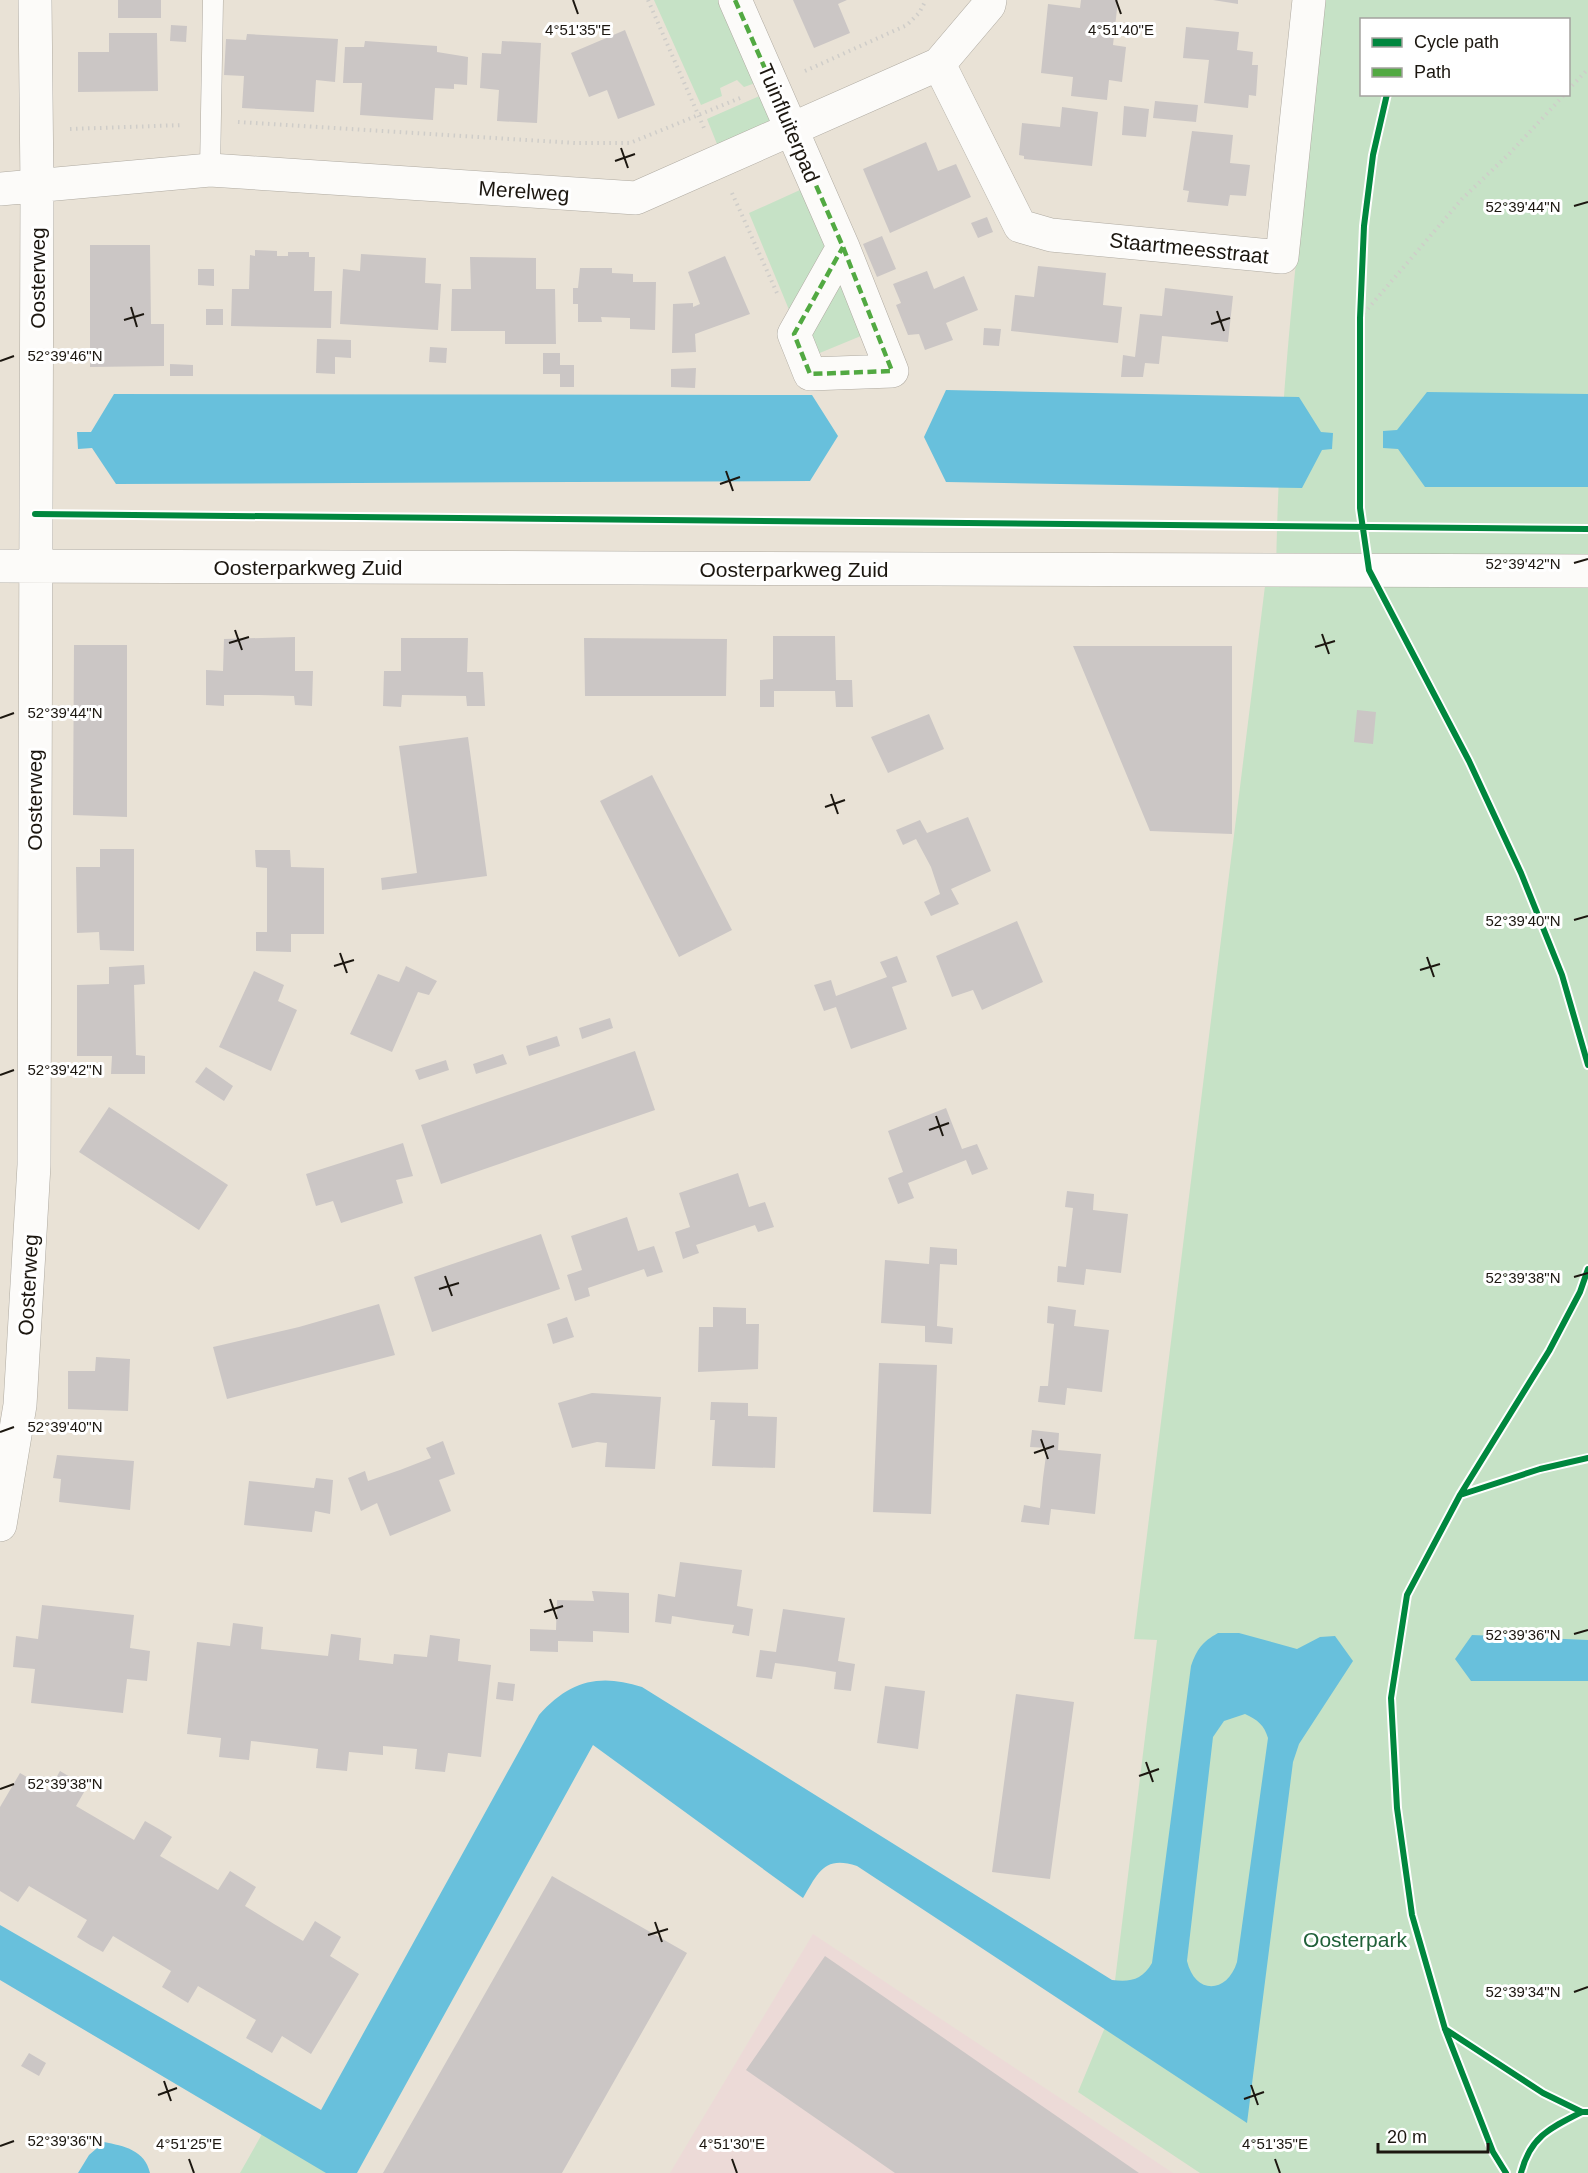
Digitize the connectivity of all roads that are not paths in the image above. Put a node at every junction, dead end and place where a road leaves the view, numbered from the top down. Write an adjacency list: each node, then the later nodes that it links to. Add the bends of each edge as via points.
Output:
1 (34, 0): 9 (street, Oosterweg)
2 (213, 0): 8 (lane)
3 (735, 0): 7 (street, Tuinfluiterpad)
4 (990, 0): 6 (street, Merelweg)
5 (1309, 0): 6 (street, Staartmeesstraat, via 1282,257 1051,235 1020,226)
6 (939, 64): 7 (street, Merelweg)
7 (792, 128): 8 (street, Merelweg, via 636,198); 11 (street, Tuinfluiterpad)
8 (210, 170): 9 (street, Merelweg)
9 (37, 187): 10 (street, Merelweg); 13 (street, Oosterweg)
10 (0, 189)
11 (843, 247)
12 (0, 566): 13 (street, Oosterparkweg Zuid)
13 (35, 566): 14 (street, Oosterparkweg Zuid); 15 (street, Oosterweg, via 32,1207 20,1405)
14 (1588, 571)
15 (0, 1525)

